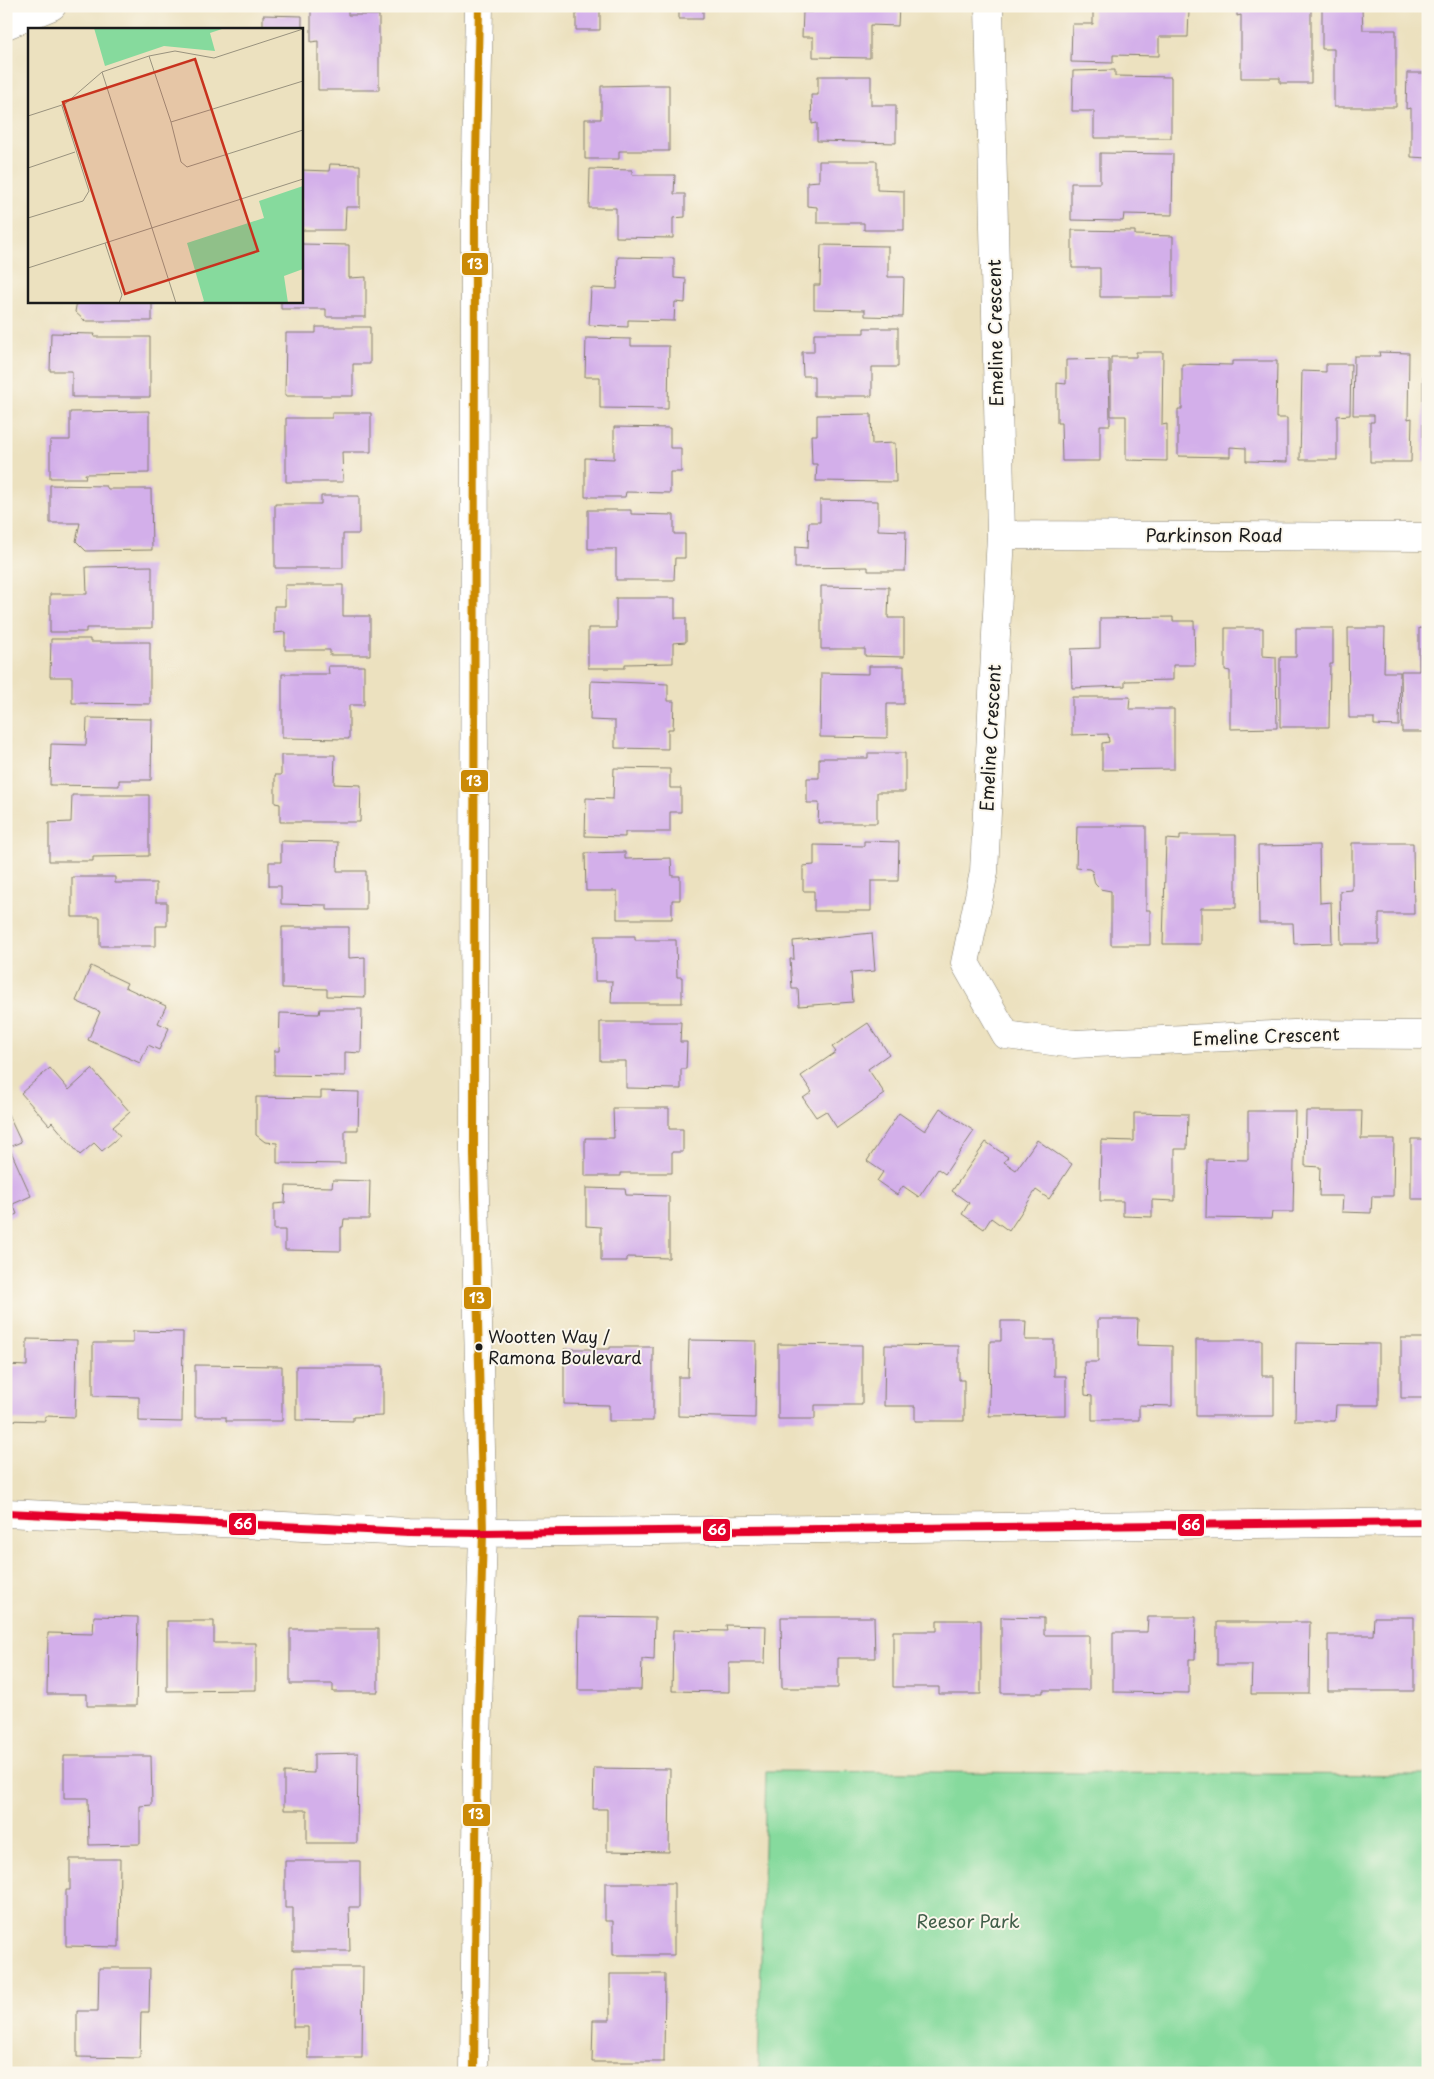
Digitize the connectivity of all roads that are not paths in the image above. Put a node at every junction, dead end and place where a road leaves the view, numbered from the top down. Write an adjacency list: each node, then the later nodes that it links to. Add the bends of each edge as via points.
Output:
1 (52, 6): 4 (street)
2 (479, 6): 10 (street, via 475,210 474,1154)
3 (989, 6): 5 (street, Emeline Crescent)
4 (6, 25)
5 (1001, 535): 6 (street, Parkinson Road); 7 (street, Emeline Crescent, via 984,872 965,964 1006,1035 1074,1044 1294,1034)
6 (1428, 538)
7 (1428, 1035)
8 (6, 1513): 10 (street)
9 (1428, 1522): 10 (street)
10 (483, 1533): 11 (street)
11 (474, 2073)

